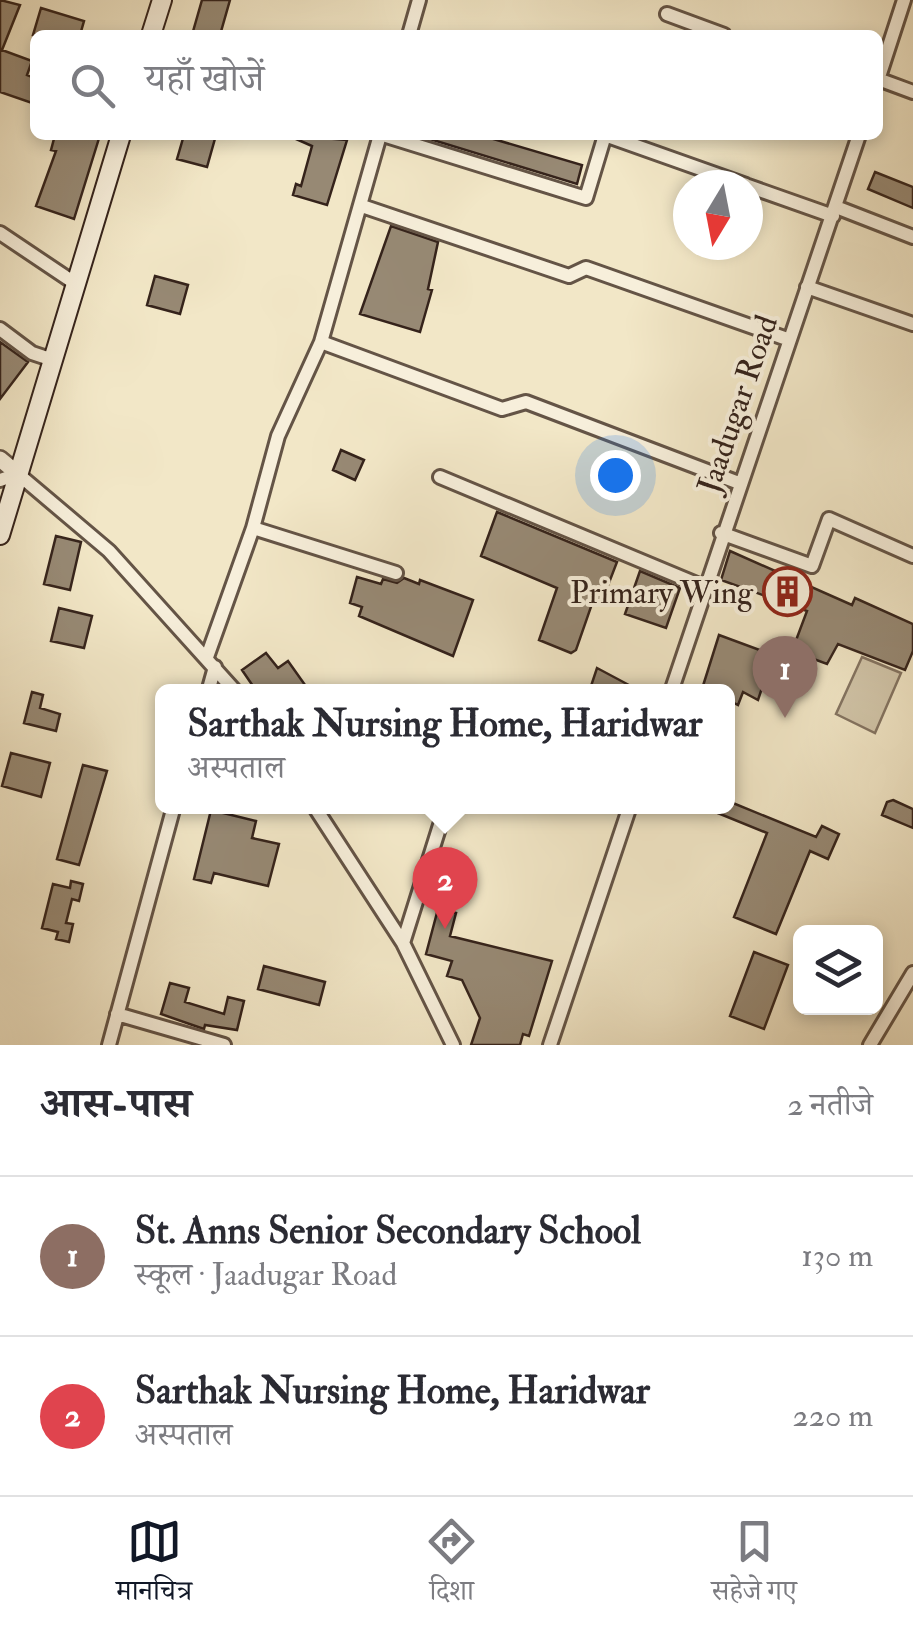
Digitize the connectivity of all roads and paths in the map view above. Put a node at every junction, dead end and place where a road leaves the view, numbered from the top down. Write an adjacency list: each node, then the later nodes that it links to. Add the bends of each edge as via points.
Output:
1 (162, 0): 5 (main road)
2 (419, 0): 6 (street)
3 (904, 0): 8 (street)
4 (667, 14): 7 (street)
5 (153, 30)
6 (410, 30)
7 (710, 30)
8 (883, 64)
9 (883, 81): 10 (street)
10 (913, 92)
11 (119, 140): 23 (main road)
12 (381, 140): 19 (street)
13 (398, 140): 14 (street, via 586,198)
14 (603, 140)
15 (619, 140): 17 (street)
16 (858, 140): 20 (street, Jaadugar Road)
17 (704, 170)
18 (763, 190): 20 (street)
19 (362, 206): 27 (street, via 570,276 586,268); 28 (street)
20 (834, 211): 22 (street); 24 (street, Jaadugar Road)
21 (0, 233): 23 (street)
22 (913, 237)
23 (76, 284): 29 (main road)
24 (807, 287): 25 (street); 27 (street, Jaadugar Road)
25 (913, 324)
26 (0, 330): 29 (street)
27 (787, 339): 33 (street, Jaadugar Road)
28 (321, 342): 33 (street, via 502,409 526,402); 34 (street, via 278,436)
29 (53, 360): 31 (main road)
30 (0, 459): 31 (street)
31 (9, 477): 36 (main road); 40 (street, via 109,550)
32 (440, 477): 39 (street)
33 (739, 483): 35 (street, Jaadugar Road)
34 (252, 528): 38 (street); 40 (street)
35 (722, 534): 37 (street, via 812,566 829,519); 39 (street, Jaadugar Road)
36 (0, 536)
37 (913, 556)
38 (396, 573)
39 (704, 587): 43 (street, Jaadugar Road)
40 (212, 662): 41 (street); 42 (street)
41 (209, 684)
42 (230, 684)
43 (674, 684)
44 (172, 814): 50 (street)
45 (319, 814): 48 (street)
46 (443, 814): 48 (street)
47 (627, 814): 54 (street)
48 (403, 942): 53 (street)
49 (913, 973): 55 (street)
50 (117, 1014): 51 (street); 52 (street)
51 (109, 1045)
52 (224, 1045)
53 (453, 1045)
54 (550, 1045)
55 (870, 1045)

